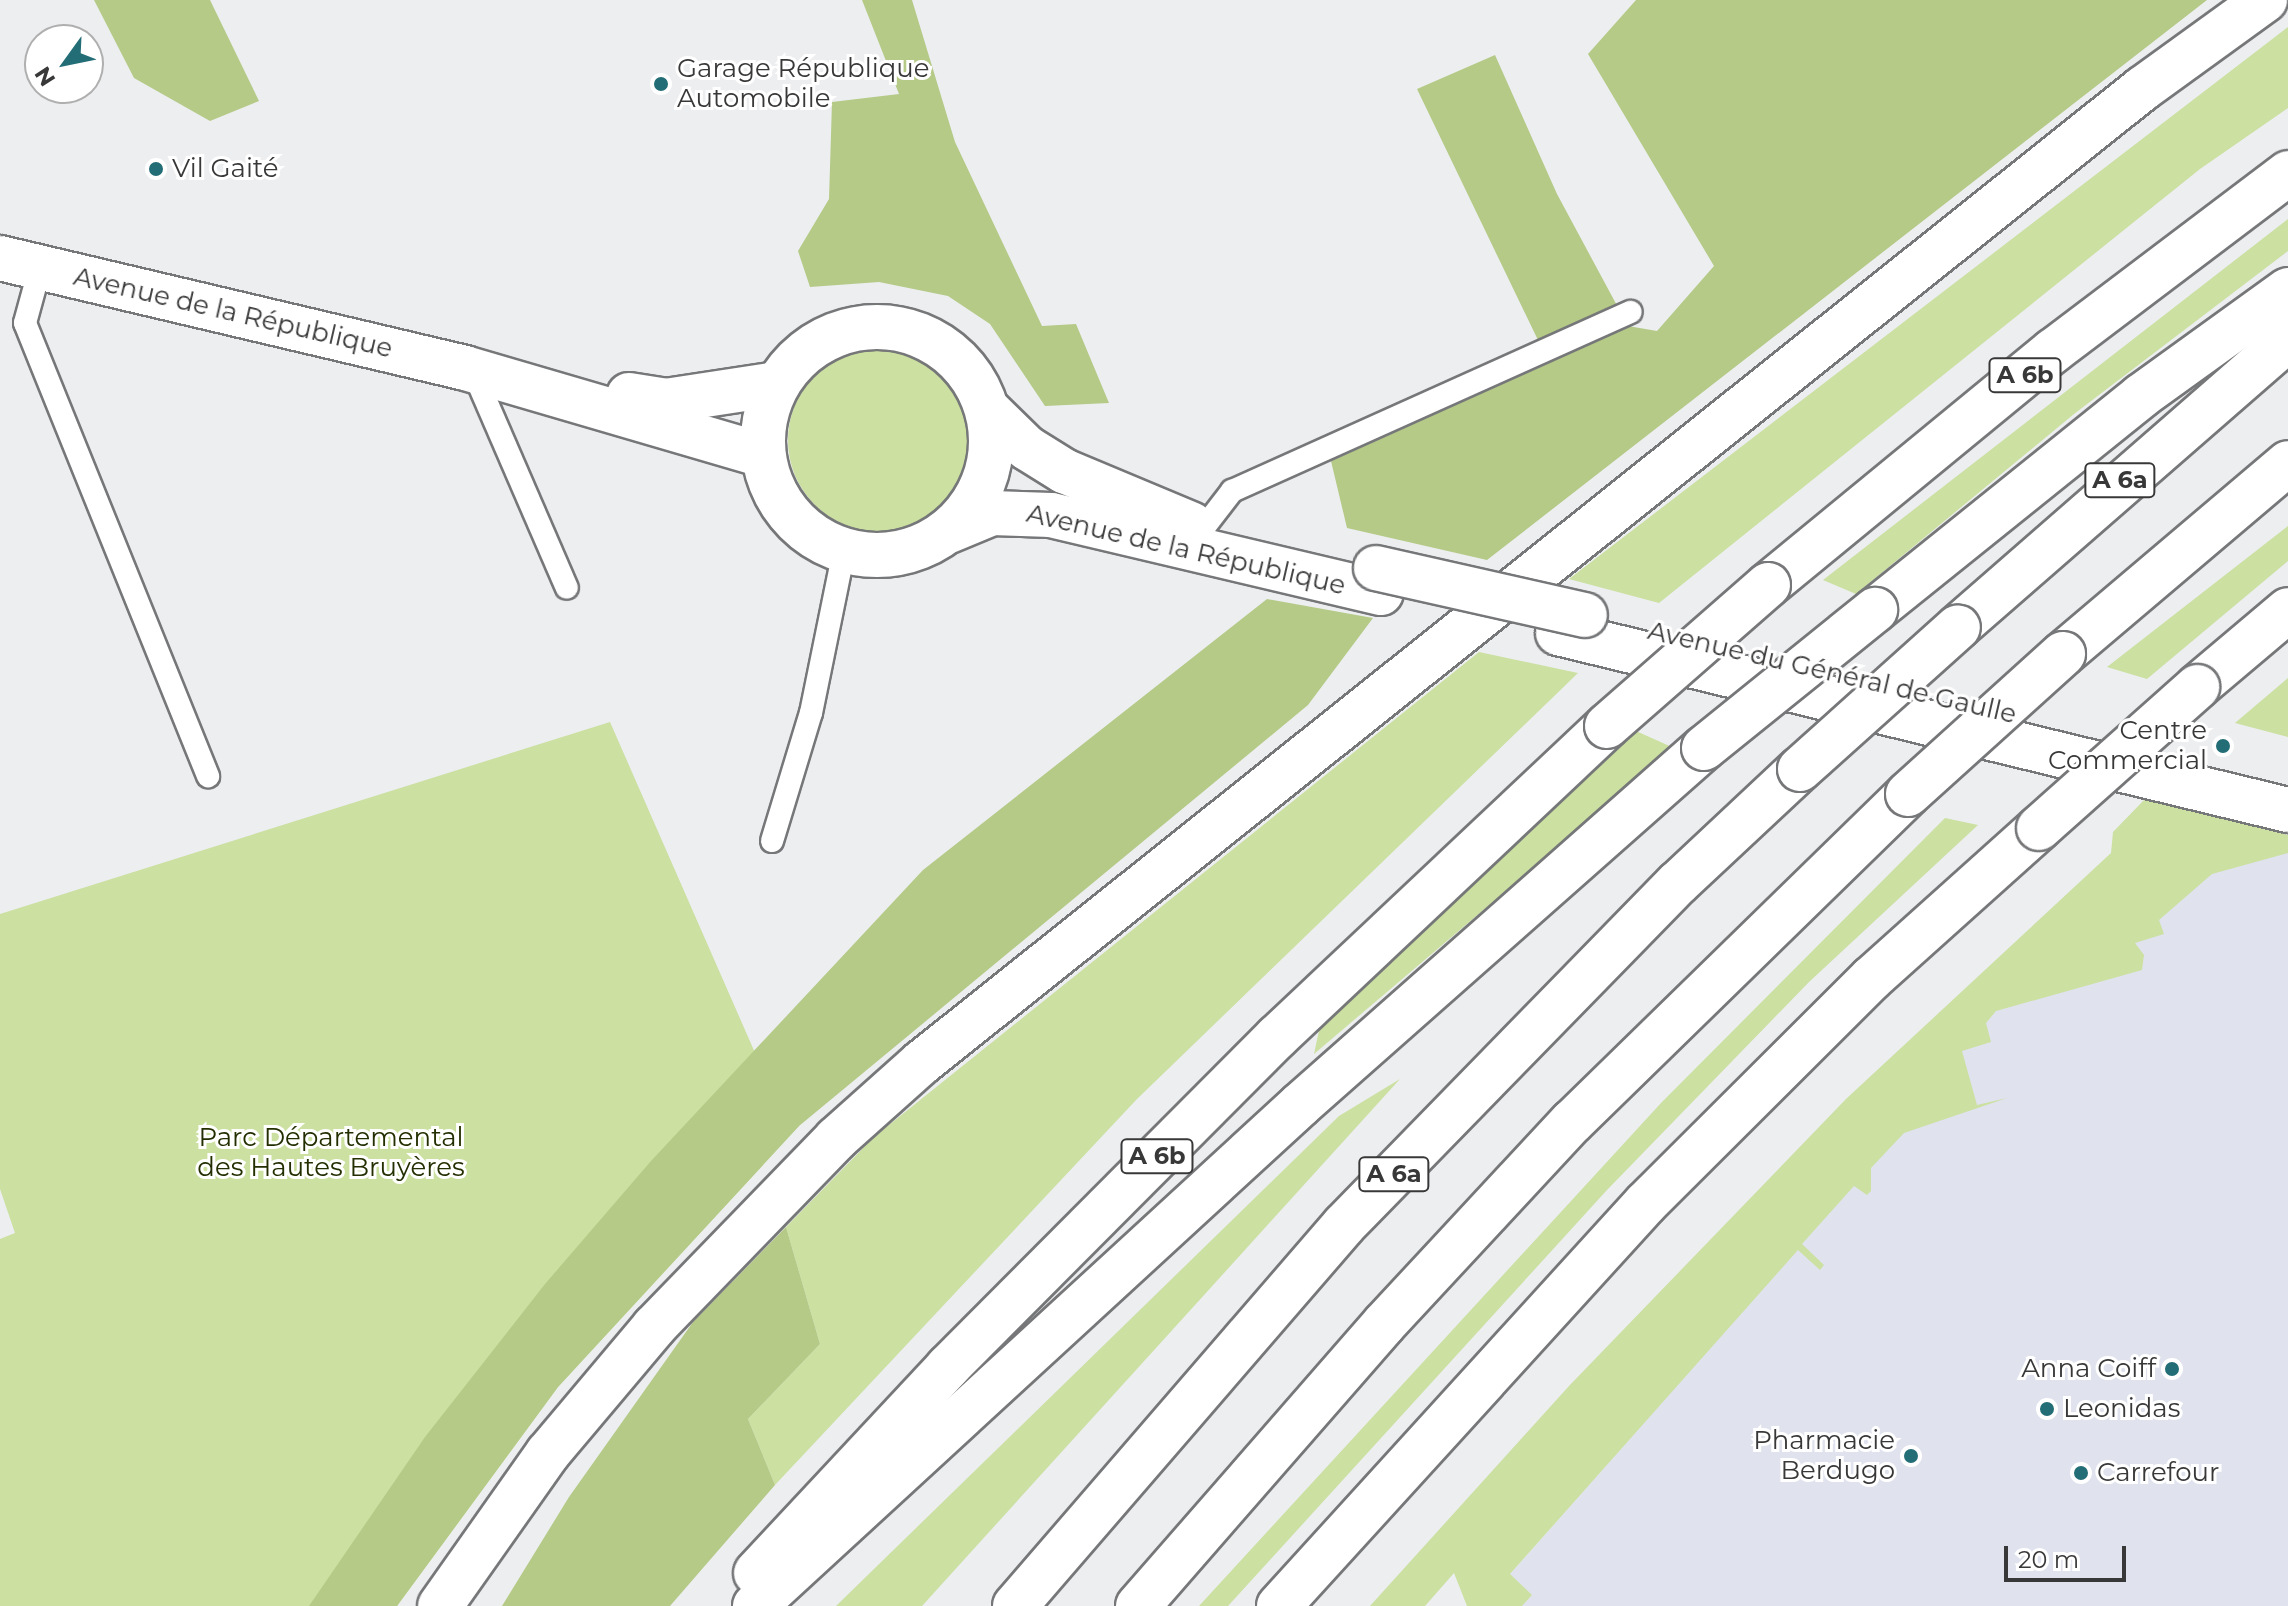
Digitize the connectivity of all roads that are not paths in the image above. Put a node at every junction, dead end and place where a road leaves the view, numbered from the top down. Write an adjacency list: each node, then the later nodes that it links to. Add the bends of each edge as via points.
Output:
1 (2265, 0): 23 (main road, via 2117,109 921,1063 836,1139 654,1327 548,1453)
2 (2288, 173): 24 (main road, A 6b, bridge, via 2053,351 1768,585 1607,726 1176,1137 814,1505)
3 (20, 263): 7 (main road, Avenue de la République); 19 (lane, via 25,323)
4 (2288, 290): 25 (main road, bridge, via 2141,396 1704,748 1312,1095)
5 (1631, 312): 13 (lane, via 1232,491)
6 (2288, 339): 26 (main road, A 6a, bridge, via 2120,480 1678,883 1344,1225)
7 (469, 368): 8 (main road, Avenue de la République, via 666,401); 10 (main road, Avenue de la République); 16 (lane)
8 (777, 384): 9 (main road, via 797,358 824,339 856,328 889,326 922,335 951,353 974,379); 10 (main road, via 764,418)
9 (988, 410): 12 (main road, via 992,444 986,478 971,508); 13 (main road, Avenue de la République, via 1027,448 1064,471)
10 (763, 455): 14 (main road, via 772,487 789,515 814,537)
11 (2288, 463): 27 (main road, bridge, via 1908,794 1572,1122 1384,1324)
12 (947, 532): 13 (main road, Avenue de la République, via 992,513 1022,511); 14 (main road, via 915,550 880,556)
13 (1195, 537): 15 (main road, Avenue de la République)
14 (844, 551): 22 (lane, via 811,713)
15 (1378, 580): 18 (main road, Avenue du Général de Gaulle)
16 (567, 588)
17 (2288, 610): 28 (main road, bridge, via 1872,978 1645,1204)
18 (1572, 624): 20 (main road, Avenue du Général de Gaulle); 21 (main road, Avenue du Général de Gaulle)
19 (208, 776)
20 (2288, 780)
21 (2288, 810)
22 (772, 841)
23 (440, 1606)
24 (727, 1606)
25 (755, 1606)
26 (1015, 1606)
27 (1138, 1606)
28 (1279, 1606)

